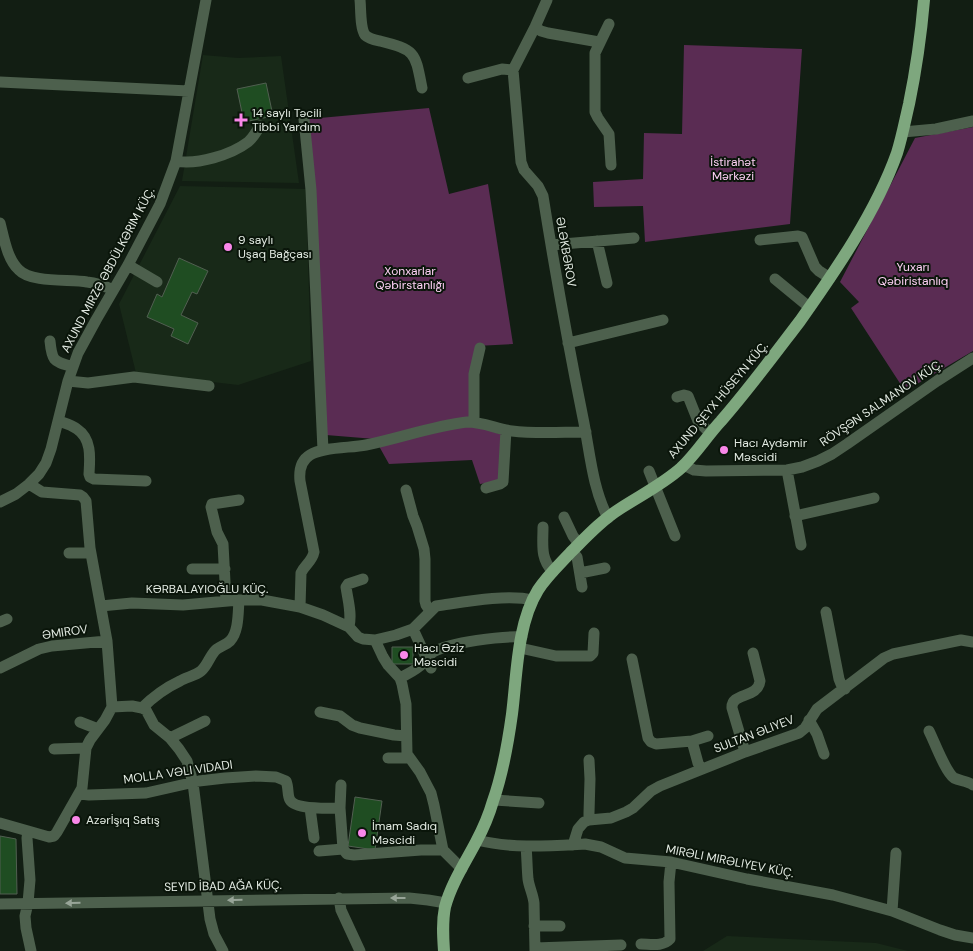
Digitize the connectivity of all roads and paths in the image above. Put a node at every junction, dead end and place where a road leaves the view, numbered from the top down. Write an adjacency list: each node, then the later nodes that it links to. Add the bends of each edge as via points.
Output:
1 (206, 0): 12 (street, AXUND MIRZƏ ƏBDÜLKƏRIM KÜÇ.)
2 (360, 0): 11 (street, via 364,34 408,50 417,64)
3 (547, 0): 6 (street)
4 (924, 0): 16 (main road, AXUND ŞEYX HÜSEYN KÜÇ., via 918,56)
5 (609, 24): 7 (street)
6 (535, 27): 7 (street); 8 (street)
7 (599, 42): 18 (street, via 594,63 595,112 609,134)
8 (513, 70): 9 (street, via 502,69); 23 (street, ƏLƏKBƏROV, via 521,162 543,196)
9 (468, 78)
10 (0, 82): 12 (street)
11 (422, 88)
12 (189, 91): 17 (street, AXUND MIRZƏ ƏBDÜLKƏRIM KÜÇ.)
13 (304, 119): 46 (street, via 311,190)
14 (973, 121): 16 (street)
15 (260, 126): 17 (street, via 247,142 223,155 192,162)
16 (903, 132): 26 (main road, AXUND ŞEYX HÜSEYN KÜÇ., via 880,194)
17 (176, 161): 25 (street, AXUND MIRZƏ ƏBDÜLKƏRIM KÜÇ., via 160,204)
18 (611, 164)
19 (0, 223): 24 (street)
20 (634, 238): 22 (street)
21 (760, 240): 26 (street, via 802,237 819,272)
22 (597, 241): 23 (street); 29 (street)
23 (551, 245): 34 (street, ƏLƏKBƏROV)
24 (5, 256): 30 (street, via 19,272 31,277 87,282)
25 (128, 265): 28 (street); 30 (street, AXUND MIRZƏ ƏBDÜLKƏRIM KÜÇ.)
26 (830, 278): 31 (main road, AXUND ŞEYX HÜSEYN KÜÇ.)
27 (775, 279): 31 (street)
28 (157, 282)
29 (606, 283)
30 (113, 290): 37 (street, AXUND MIRZƏ ƏBDÜLKƏRIM KÜÇ., via 85,338)
31 (810, 307): 45 (main road, AXUND ŞEYX HÜSEYN KÜÇ.)
32 (663, 320): 34 (street)
33 (50, 341): 37 (street, via 54,359)
34 (568, 343): 44 (street, ƏLƏKBƏROV)
35 (480, 348): 42 (street, via 474,374)
36 (973, 358): 48 (street, RÖVŞƏN SALMANOV KÜÇ., via 832,454)
37 (73, 367): 38 (street, AXUND MIRZƏ ƏBDÜLKƏRIM KÜÇ.)
38 (68, 382): 39 (street, via 134,378); 41 (street, AXUND MIRZƏ ƏBDÜLKƏRIM KÜÇ.)
39 (209, 386)
40 (677, 397): 45 (street, via 688,396 698,421)
41 (59, 421): 50 (street, via 77,428 86,439 90,451 90,477); 51 (street, AXUND MIRZƏ ƏBDÜLKƏRIM KÜÇ., via 46,463)
42 (474, 422): 43 (street); 46 (street)
43 (506, 430): 44 (street); 53 (street, via 503,482)
44 (586, 432): 60 (street, ƏLƏKBƏROV, via 595,484)
45 (710, 434): 47 (main road, AXUND ŞEYX HÜSEYN KÜÇ.)
46 (323, 450): 78 (street, via 305,458 299,473 314,552 301,572)
47 (684, 465): 48 (street, RÖVŞƏN SALMANOV KÜÇ., via 706,471); 52 (main road, AXUND ŞEYX HÜSEYN KÜÇ.)
48 (787, 470): 58 (street)
49 (649, 471): 52 (street)
50 (146, 481)
51 (29, 484): 57 (street, AXUND MIRZƏ ƏBDÜLKƏRIM KÜÇ.); 66 (street, via 42,492 83,497)
52 (656, 486): 60 (main road, AXUND ŞEYX HÜSEYN KÜÇ.); 62 (street)
53 (486, 488)
54 (406, 490): 79 (street, via 422,543 425,601)
55 (874, 498): 58 (street)
56 (238, 500): 69 (street, via 212,504 211,507 223,544)
57 (0, 502)
58 (795, 516): 63 (street)
59 (564, 517): 64 (street)
60 (608, 518): 64 (main road, AXUND ŞEYX HÜSEYN KÜÇ.)
61 (543, 527): 70 (street, via 543,555)
62 (674, 536)
63 (801, 545)
64 (575, 548): 70 (main road, AXUND ŞEYX HÜSEYN KÜÇ.); 71 (street)
65 (69, 552): 66 (street)
66 (91, 553): 77 (street)
67 (605, 568): 71 (street)
68 (192, 569): 69 (street)
69 (225, 569): 76 (street)
70 (552, 572): 75 (main road, AXUND ŞEYX HÜSEYN KÜÇ.)
71 (580, 572): 73 (street)
72 (363, 579): 81 (street, via 346,587 351,618)
73 (582, 587)
74 (239, 600): 76 (street); 78 (street, via 262,600); 95 (street, via 236,626 230,642 215,650 200,672 164,689)
75 (533, 600): 79 (street, via 506,598 454,603 436,606); 86 (main road, AXUND ŞEYX HÜSEYN KÜÇ.)
76 (226, 601): 77 (street)
77 (101, 606): 85 (street)
78 (300, 607): 81 (street)
79 (430, 611): 82 (street)
80 (826, 612): 93 (street, via 839,679)
81 (349, 627): 84 (street, via 358,638)
82 (413, 629): 84 (street); 90 (street)
83 (594, 633): 86 (street, via 590,656 556,656)
84 (375, 640): 92 (street, via 382,657)
85 (107, 641): 91 (street, ƏMIROV, via 39,649); 94 (street)
86 (521, 642): 90 (street, via 507,637 454,644 431,653); 118 (main road, AXUND ŞEYX HÜSEYN KÜÇ., via 507,748)
87 (973, 642): 93 (street, SULTAN ƏLIYEV, via 962,640 893,654)
88 (753, 653): 108 (street, via 760,685 757,690 731,704)
89 (632, 659): 105 (street, via 648,738 656,744)
90 (429, 663): 92 (street)
91 (0, 668)
92 (400, 678): 102 (street, via 406,704)
93 (845, 689): 97 (street, SULTAN ƏLIYEV, via 816,709)
94 (112, 706): 95 (street); 100 (street)
95 (142, 708): 104 (street, via 154,725)
96 (320, 712): 102 (street, via 340,716 360,728)
97 (810, 720): 108 (street, SULTAN ƏLIYEV, via 794,735); 109 (street)
98 (205, 721): 104 (street)
99 (80, 722): 100 (street)
100 (98, 729): 106 (street)
101 (929, 731): 116 (street, via 948,772)
102 (406, 736): 111 (street)
103 (708, 736): 105 (street)
104 (170, 738): 114 (street, via 187,761)
105 (692, 741): 113 (street)
106 (86, 748): 107 (street); 117 (street)
107 (54, 750)
108 (745, 752): 113 (street, SULTAN ƏLIYEV)
109 (824, 754)
110 (388, 758): 111 (street)
111 (409, 758): 130 (street, via 431,793)
112 (589, 760): 122 (street)
113 (702, 769): 122 (street, SULTAN ƏLIYEV, via 651,791 626,812 611,818)
114 (192, 783): 117 (street, MOLLA VƏLI VIDADI, via 146,793); 120 (street, MOLLA VƏLI VIDADI, via 208,779 276,777 286,781 291,802); 136 (street)
115 (342, 785): 121 (street)
116 (973, 785)
117 (80, 794): 124 (street, via 54,836)
118 (494, 800): 119 (street); 126 (main road, AXUND ŞEYX HÜSEYN KÜÇ.)
119 (539, 803)
120 (310, 808): 121 (street, MOLLA VƏLI VIDADI); 125 (street)
121 (340, 808): 129 (street)
122 (589, 820): 127 (street, via 578,829)
123 (0, 823): 124 (street)
124 (28, 831): 137 (street)
125 (314, 838)
126 (477, 840): 128 (street, MIRƏLI MIRƏLIYEV KÜÇ.); 134 (main road, AXUND ŞEYX HÜSEYN KÜÇ.)
127 (573, 845): 128 (street, MIRƏLI MIRƏLIYEV KÜÇ.); 133 (street, MIRƏLI MIRƏLIYEV KÜÇ., via 601,847 625,858)
128 (526, 846): 141 (street)
129 (343, 849): 130 (street, via 354,855); 131 (street)
130 (443, 850): 134 (street)
131 (319, 851)
132 (896, 853): 140 (street)
133 (672, 862): 140 (street, MIRƏLI MIRƏLIYEV KÜÇ., via 833,895); 144 (street, via 670,939 662,944)
134 (462, 869): 138 (main road, AXUND ŞEYX HÜSEYN KÜÇ.)
135 (339, 898): 136 (street, SEYID İBAD AĞA KÜÇ., one-way to 136); 138 (street, SEYID İBAD AĞA KÜÇ., one-way to 135, via 410,898); 149 (street, via 341,910)
136 (207, 900): 137 (street, SEYID İBAD AĞA KÜÇ., one-way to 137); 148 (street, via 214,934)
137 (28, 903): 139 (street, SEYID İBAD AĞA KÜÇ.); 147 (street, via 25,916)
138 (446, 903): 150 (main road, AXUND ŞEYX HÜSEYN KÜÇ.)
139 (0, 904)
140 (892, 911): 143 (street, MIRƏLI MIRƏLIYEV KÜÇ., via 940,930)
141 (534, 926): 142 (street); 146 (street)
142 (560, 926)
143 (973, 938)
144 (641, 944)
145 (621, 945): 146 (street)
146 (535, 950)
147 (31, 951)
148 (223, 951)
149 (360, 951)
150 (444, 951)

